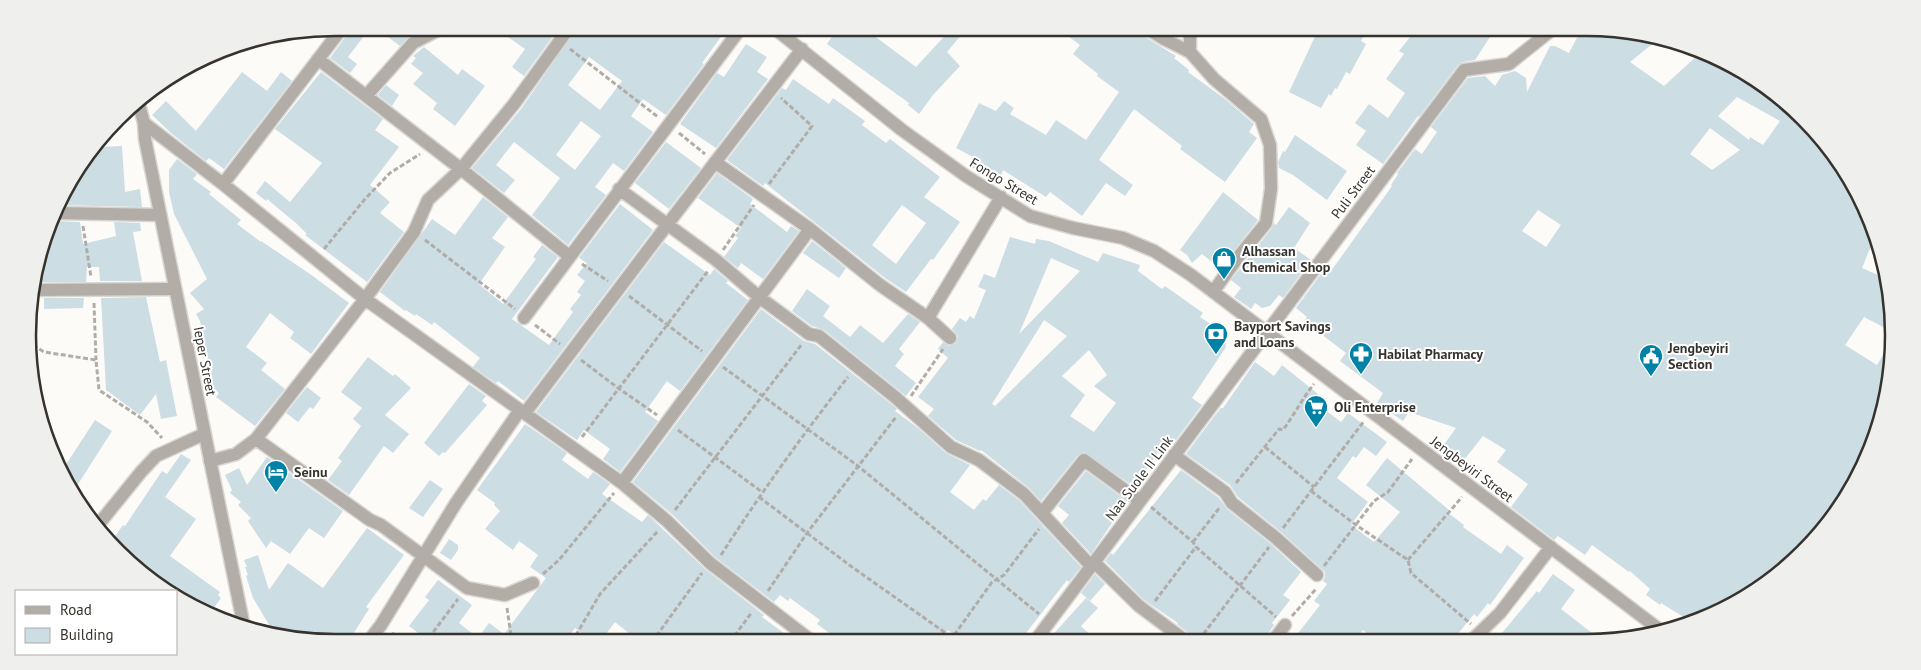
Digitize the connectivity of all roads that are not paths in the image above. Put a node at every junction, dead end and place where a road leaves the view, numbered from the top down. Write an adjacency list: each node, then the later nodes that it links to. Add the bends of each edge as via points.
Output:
1 (336, 36): 11 (street)
2 (419, 36): 12 (street)
3 (563, 36): 16 (street, via 514,104)
4 (735, 36): 18 (street)
5 (785, 36): 9 (street, Fongo Street)
6 (1159, 36): 10 (street)
7 (1190, 36): 10 (street)
8 (1544, 36): 32 (street, Puli Street, via 1509,64 1464,70)
9 (802, 48): 15 (street); 19 (street, Fongo Street, via 902,130)
10 (1190, 52): 27 (street, via 1214,79 1261,119 1270,145 1271,189 1266,224)
11 (318, 59): 12 (street); 17 (street)
12 (366, 96): 16 (street)
13 (140, 108): 14 (street, Ieper Street)
14 (144, 123): 17 (street); 21 (street, Ieper Street)
15 (715, 162): 22 (street); 23 (street)
16 (461, 169): 24 (street); 29 (street, via 428,200 414,232)
17 (223, 184): 29 (street)
18 (619, 188): 22 (street); 24 (street)
19 (1001, 198): 27 (street, Fongo Street, via 1030,216 1123,238 1154,251); 31 (street)
20 (62, 213): 21 (street)
21 (160, 215): 25 (street, Ieper Street)
22 (667, 225): 28 (street); 34 (street)
23 (810, 229): 28 (street); 31 (street, via 880,285)
24 (570, 256): 30 (street)
25 (175, 289): 26 (street); 35 (street, Ieper Street)
26 (40, 290)
27 (1213, 292): 32 (street, Fongo Street)
28 (759, 296): 39 (street); 41 (street, via 810,334 819,336 951,448 979,460 1024,494)
29 (365, 298): 34 (street); 36 (street)
30 (524, 318)
31 (928, 318): 33 (street)
32 (1266, 333): 37 (street, Naa Suole II Link); 43 (street, Jengbeyiri Street)
33 (950, 338)
34 (523, 412): 39 (street); 44 (street, via 456,503)
35 (204, 434): 38 (street, Ieper Street); 42 (street, via 156,456)
36 (256, 439): 38 (street, via 236,454); 44 (street)
37 (1174, 455): 40 (street, Naa Suole II Link); 46 (street, via 1225,492 1232,503)
38 (210, 461): 48 (street, Ieper Street)
39 (622, 483): 52 (street, via 712,564)
40 (1140, 500): 41 (street, via 1084,460); 45 (street, Naa Suole II Link)
41 (1045, 516): 45 (street)
42 (101, 521)
43 (1551, 547): 50 (street, Jengbeyiri Street); 56 (street, via 1500,613)
44 (424, 555): 47 (street, via 467,588 505,595); 51 (street)
45 (1093, 564): 53 (street, Naa Suole II Link); 54 (street)
46 (1317, 575)
47 (533, 583)
48 (242, 619)
49 (1285, 625): 55 (street)
50 (1654, 626)
51 (374, 634)
52 (803, 634)
53 (1040, 634)
54 (1177, 634)
55 (1278, 634)
56 (1478, 634)

